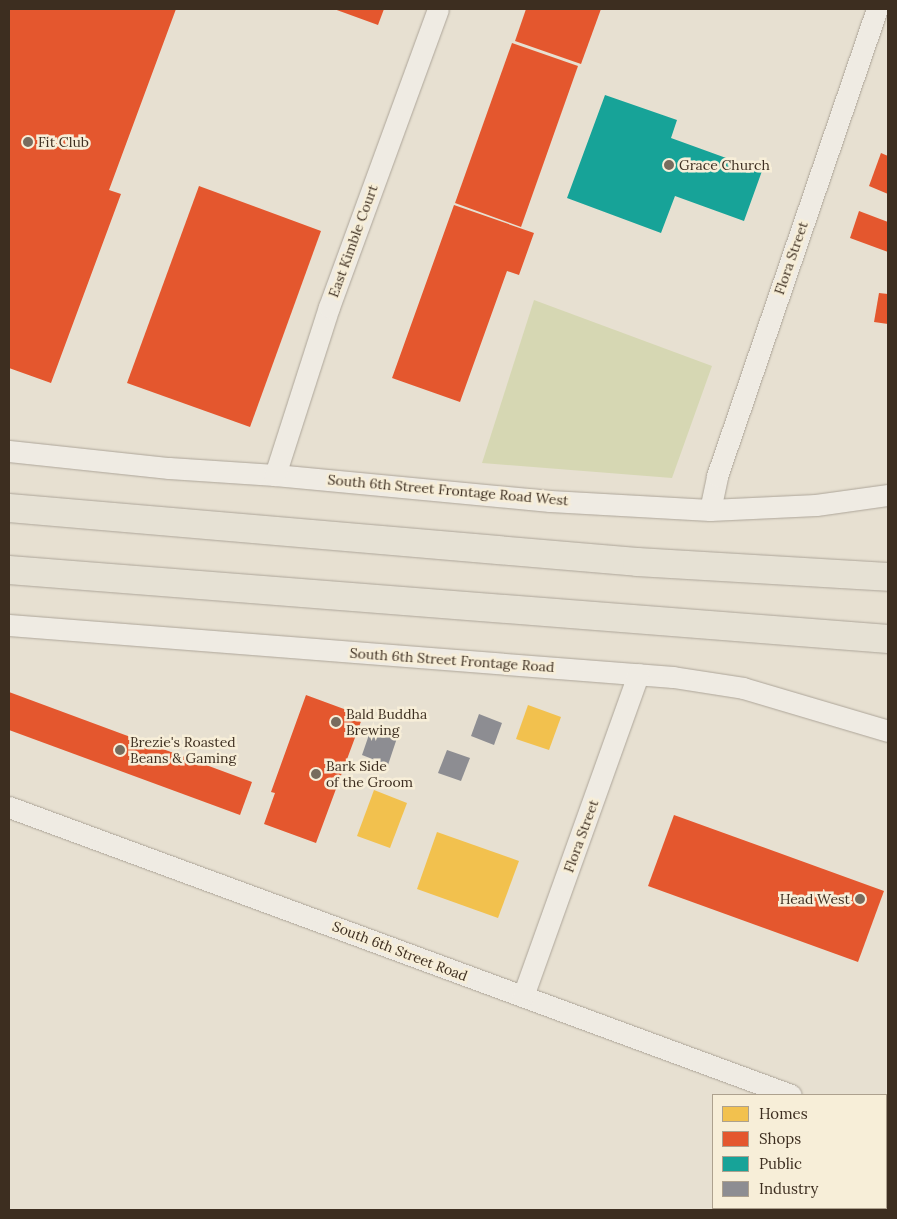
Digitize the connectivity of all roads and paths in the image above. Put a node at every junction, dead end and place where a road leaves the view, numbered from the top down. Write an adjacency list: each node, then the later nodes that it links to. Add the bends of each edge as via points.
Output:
1 (438, 9): 4 (street, East Kimble Court, via 330,307)
2 (877, 9): 7 (street, Flora Street, via 717,476)
3 (9, 451): 4 (street, South 6th Street Frontage Road West, via 169,468)
4 (275, 475): 7 (street, South 6th Street Frontage Road West, via 550,501)
5 (888, 495): 7 (street, South 6th Street Frontage Road West, via 816,505)
6 (9, 508): 9 (main road, via 627,561)
7 (710, 510)
8 (9, 570): 11 (main road)
9 (888, 577)
10 (9, 625): 12 (street, South 6th Street Frontage Road)
11 (888, 640)
12 (638, 674): 13 (street, South 6th Street Frontage Road, via 744,688); 15 (street, Flora Street)
13 (888, 731)
14 (9, 806): 15 (street, South 6th Street Road)
15 (524, 996): 16 (street, South 6th Street Road)
16 (789, 1094)

